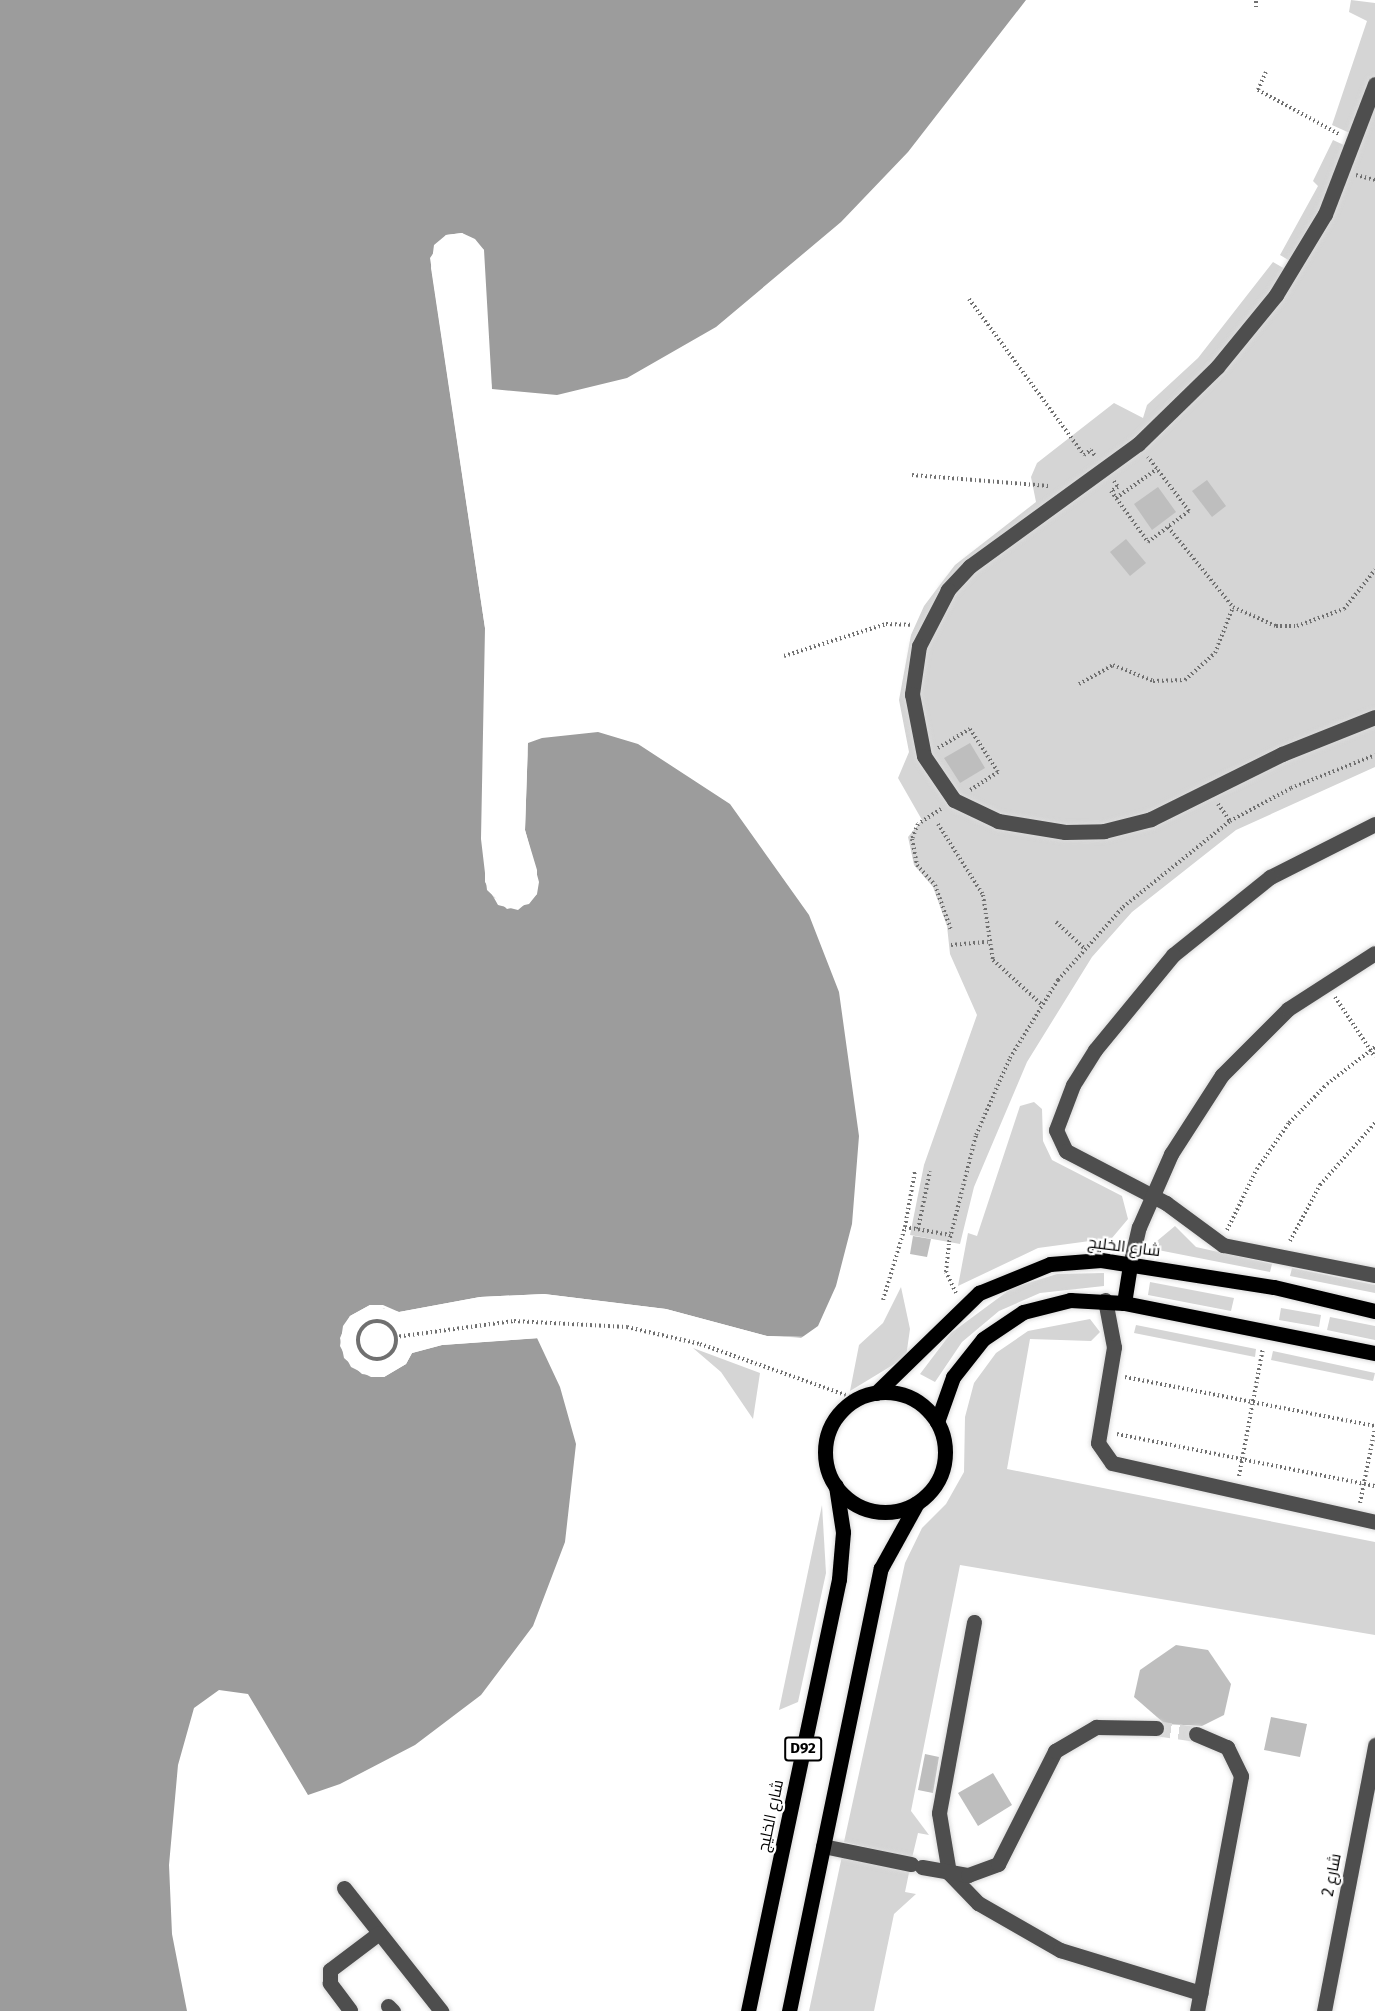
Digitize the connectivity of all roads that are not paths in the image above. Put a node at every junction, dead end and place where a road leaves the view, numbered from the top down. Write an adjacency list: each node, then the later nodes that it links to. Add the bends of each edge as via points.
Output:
1 (1375, 84): 2 (street, via 1356,142 1325,214 1276,295 1217,367 1138,444 970,567 948,590 926,628 912,694 924,756 954,800 998,821 1083,833 1128,826)
2 (1375, 717)
3 (1375, 824): 5 (street, via 1270,878 1204,927 1132,1000 1073,1084 1058,1118 1066,1151)
4 (1375, 953): 5 (street, via 1288,1009 1222,1075 1195,1113)
5 (1152, 1195): 6 (street); 7 (street, via 1223,1245)
6 (1130, 1264): 9 (main road); 10 (main road, شارع الخليج, via 1274,1287); 12 (main road, شارع الخليج, via 1101,1260 1050,1264 1001,1280 958,1309)
7 (1375, 1275)
8 (1105, 1300): 9 (main road); 13 (main road, via 1046,1304 1002,1324 953,1377); 16 (street, via 1114,1347 1098,1431 1103,1454 1112,1463)
9 (1124, 1303): 11 (main road)
10 (1375, 1311)
11 (1375, 1353)
12 (876, 1393): 13 (main road, via 905,1396); 14 (main road, via 857,1399 833,1422 825,1455)
13 (937, 1422): 15 (main road, via 943,1466)
14 (836, 1486): 15 (main road, via 873,1510); 28 (main road, شارع الخليج / D92, via 843,1532 838,1579)
15 (917, 1503): 21 (main road, D92, via 881,1568)
16 (1375, 1522)
17 (974, 1622): 22 (street, via 939,1813)
18 (1156, 1728): 22 (street, via 1112,1724 1067,1741 1038,1776 1008,1852 998,1864 968,1875)
19 (1196, 1734): 25 (street, via 1227,1747 1241,1776)
20 (1375, 1745): 31 (street, شارع 2)
21 (823, 1846): 22 (street); 29 (main road, D92)
22 (949, 1873): 25 (street, via 978,1903 1060,1950)
23 (344, 1888): 24 (street)
24 (379, 1933): 26 (street, via 330,1970 330,1983); 27 (street)
25 (1201, 1994): 30 (street)
26 (351, 2010)
27 (441, 2011)
28 (748, 2011)
29 (789, 2011)
30 (1197, 2011)
31 (1324, 2011)

